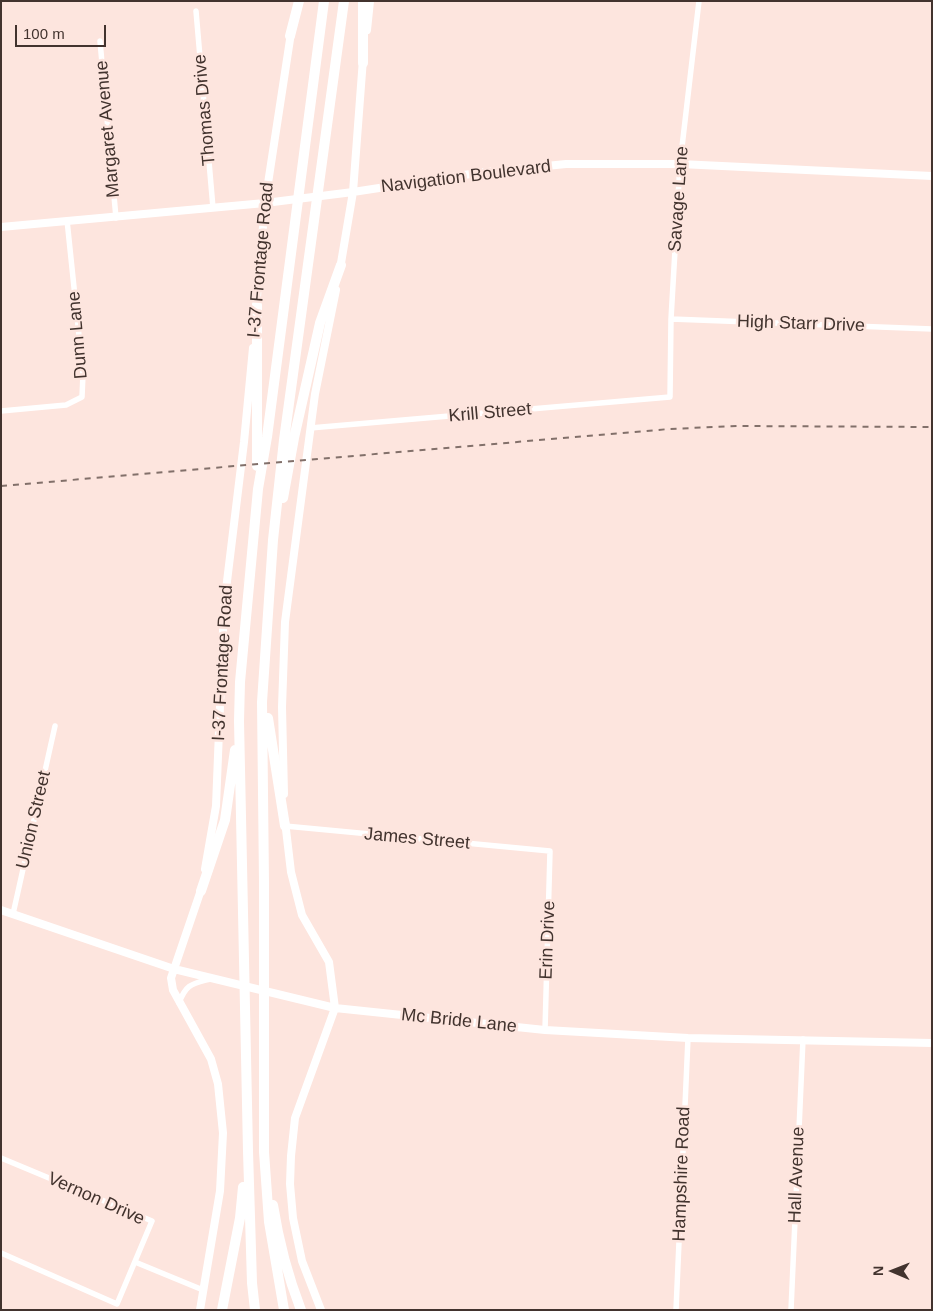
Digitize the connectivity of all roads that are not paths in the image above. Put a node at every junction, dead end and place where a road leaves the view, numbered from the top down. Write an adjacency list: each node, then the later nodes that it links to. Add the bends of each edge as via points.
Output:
1 (298, 1): 8 (highway)
2 (324, 1): 26 (highway)
3 (344, 1): 27 (highway, via 313,227)
4 (363, 1): 10 (highway)
5 (370, 1): 10 (main road)
6 (699, 1): 11 (street, Savage Lane)
7 (196, 11): 15 (street, Thomas Drive)
8 (290, 36): 14 (main road, I-37 Frontage Road)
9 (100, 41): 16 (street, Margaret Avenue)
10 (363, 63): 13 (main road)
11 (680, 164): 12 (main road, Navigation Boulevard); 13 (main road, Navigation Boulevard, via 550,166 477,173); 21 (street, Savage Lane)
12 (932, 176)
13 (353, 192): 14 (main road, Navigation Boulevard); 19 (main road)
14 (265, 203): 15 (main road, Navigation Boulevard); 20 (main road, I-37 Frontage Road)
15 (213, 208): 16 (main road, Navigation Boulevard)
16 (116, 218): 17 (main road, Navigation Boulevard)
17 (67, 220): 18 (main road, Navigation Boulevard); 24 (street, Dunn Lane, via 83,374 82,397 66,406)
18 (1, 227)
19 (341, 265): 25 (main road); 27 (highway, via 320,323)
20 (257, 305): 26 (highway); 33 (main road, I-37 Frontage Road, via 224,606 216,806)
21 (671, 319): 22 (street, High Starr Drive); 23 (street, Savage Lane)
22 (932, 329)
23 (670, 397): 25 (street, Krill Street)
24 (1, 411)
25 (310, 428): 31 (main road, via 285,622 282,707)
26 (262, 436): 29 (highway)
27 (289, 439): 28 (highway, via 273,540)
28 (267, 621): 31 (highway, via 268,725); 45 (highway, via 262,702)
29 (239, 721): 33 (highway, via 225,820); 44 (highway)
30 (55, 726): 35 (street, Union Street)
31 (285, 826): 32 (street, James Street); 39 (main road, via 291,872 302,915 329,962)
32 (550, 851): 40 (street, Erin Drive)
33 (201, 890): 36 (main road, I-37 Frontage Road)
34 (1, 910): 35 (main road, Mc Bride Lane)
35 (13, 914): 36 (main road, Mc Bride Lane)
36 (174, 969): 37 (main road, Mc Bride Lane); 38 (main road, I-37 Frontage Road, via 171,984)
37 (210, 979): 38 (street, via 187,987); 39 (main road, Mc Bride Lane)
38 (179, 1003): 49 (main road, I-37 Frontage Road, via 211,1059 218,1084 223,1133 220,1191)
39 (335, 1008): 40 (main road, Mc Bride Lane); 55 (main road, via 295,1118 290,1156 292,1218 302,1260)
40 (545, 1030): 41 (main road, Mc Bride Lane)
41 (688, 1038): 42 (main road, Mc Bride Lane); 56 (street, Hampshire Road)
42 (803, 1039): 43 (main road, Mc Bride Lane); 57 (street, Hall Avenue)
43 (932, 1043)
44 (248, 1151): 51 (highway, via 240,1218); 52 (highway)
45 (264, 1152): 53 (highway, via 269,1222); 54 (highway, via 270,1169 278,1234)
46 (1, 1158): 48 (street, Vernon Drive, via 152,1221)
47 (1, 1253): 48 (street, via 117,1304)
48 (134, 1262): 49 (street)
49 (203, 1290): 50 (main road, I-37 Frontage Road)
50 (200, 1310)
51 (222, 1310)
52 (255, 1310)
53 (284, 1310)
54 (301, 1310)
55 (321, 1310)
56 (676, 1310)
57 (791, 1310)

